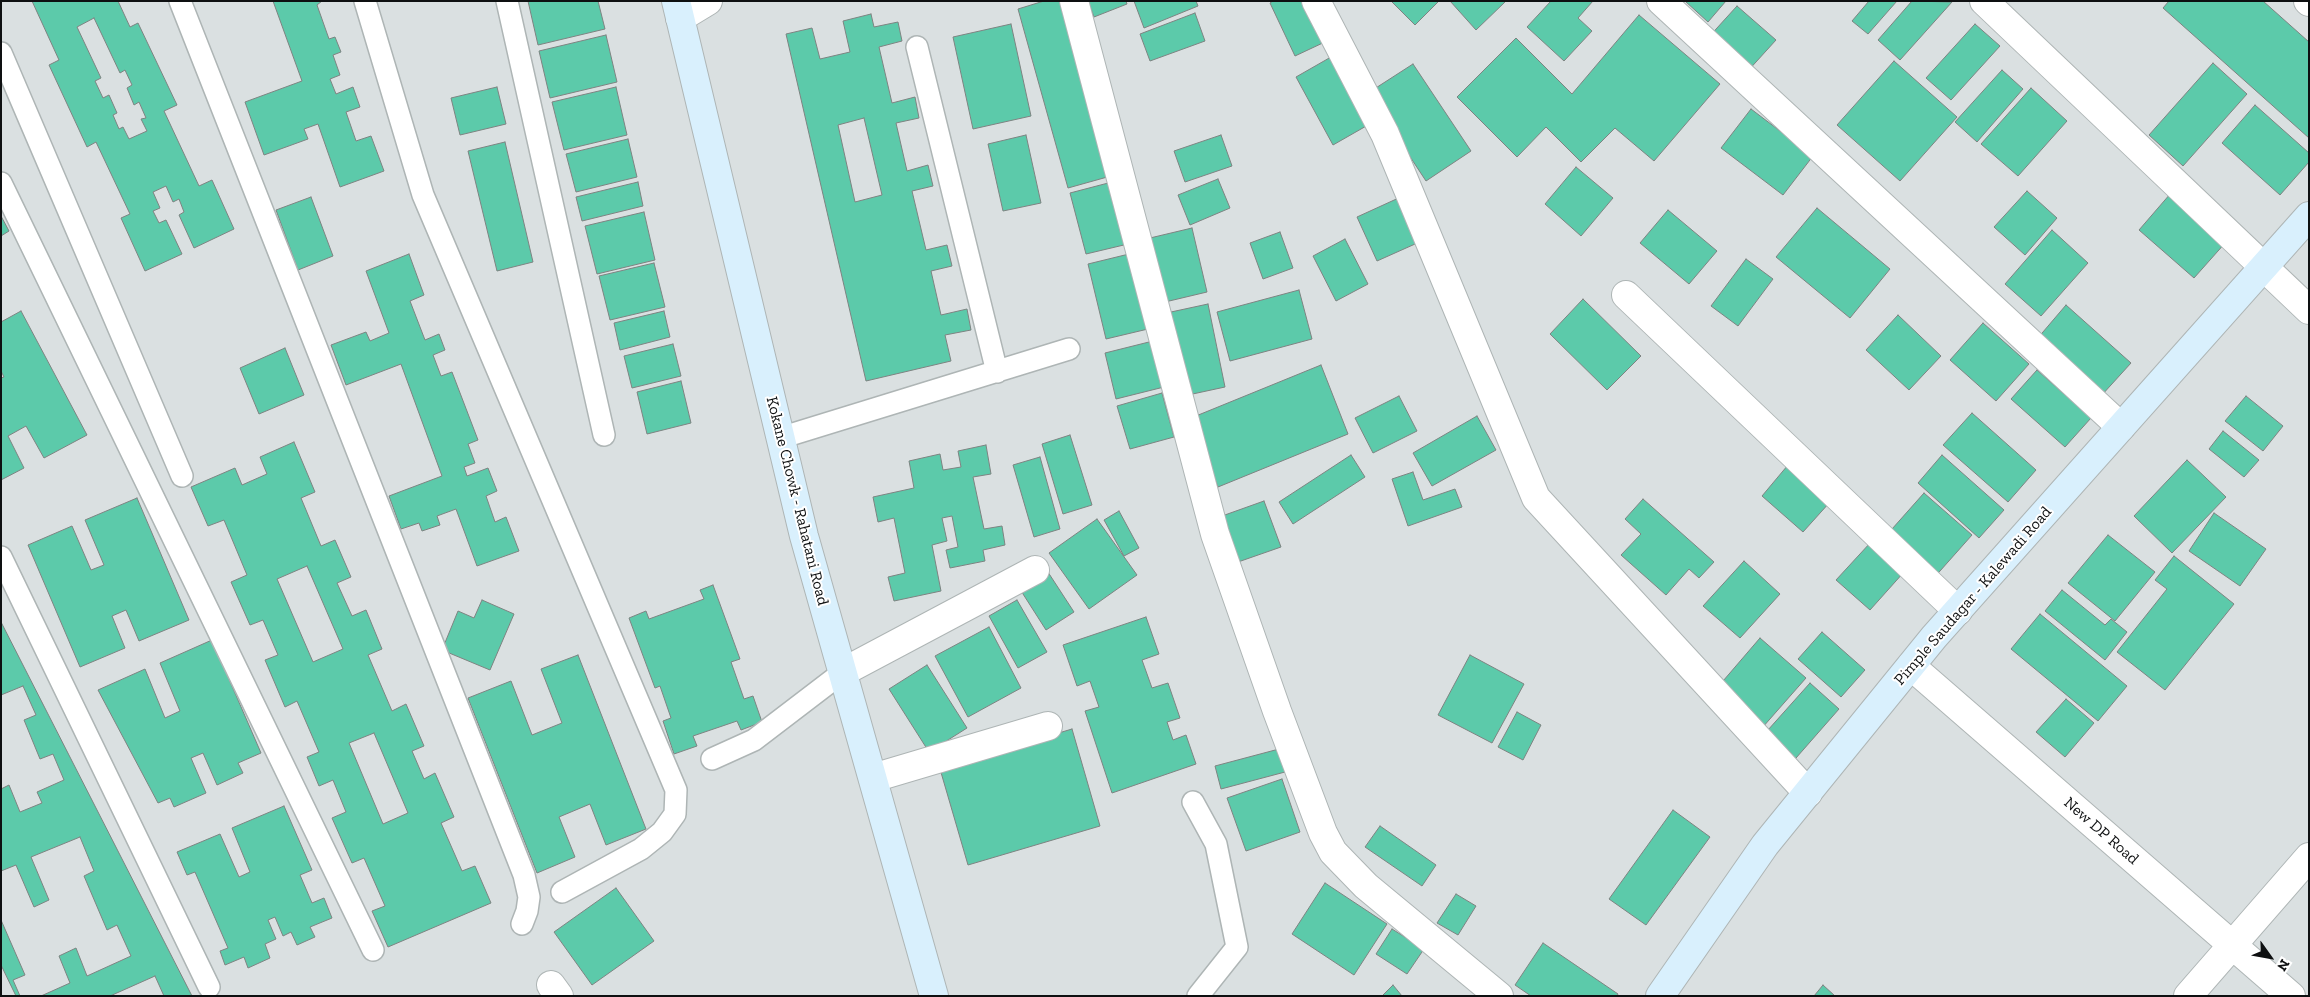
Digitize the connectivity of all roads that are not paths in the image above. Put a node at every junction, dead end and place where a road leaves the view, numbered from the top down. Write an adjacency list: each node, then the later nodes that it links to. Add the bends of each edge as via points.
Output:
1 (180, 1): 35 (lane, via 524,875 528,897)
2 (365, 1): 34 (lane, via 423,195 676,790 675,814 662,832 641,849)
3 (506, 1): 20 (lane)
4 (708, 1): 9 (street)
5 (1074, 1): 41 (street, via 1215,534 1323,833 1333,852 1366,886)
6 (1316, 1): 31 (street, via 1385,134 1536,498)
7 (1661, 1): 19 (street)
8 (1984, 1): 14 (street)
9 (678, 10): 21 (main road, Kokane Chowk - Rahatani Road)
10 (917, 47): 18 (lane)
11 (1, 53): 22 (lane)
12 (1, 183): 37 (lane)
13 (2309, 216): 14 (main road, Pimple Saudagar - Kalewadi Road)
14 (2263, 268): 16 (street); 19 (main road, Pimple Saudagar - Kalewadi Road)
15 (1626, 295): 25 (street)
16 (2309, 310)
17 (1069, 349): 18 (lane)
18 (997, 372): 21 (lane)
19 (2121, 427): 25 (main road, Pimple Saudagar - Kalewadi Road)
20 (604, 435)
21 (780, 438): 27 (main road, Kokane Chowk - Rahatani Road)
22 (182, 476)
23 (1, 557): 38 (lane)
24 (1035, 570): 27 (street)
25 (1958, 611): 26 (main road, Pimple Saudagar - Kalewadi Road)
26 (1910, 666): 31 (main road, Pimple Saudagar - Kalewadi Road); 36 (street, New DP Road)
27 (843, 672): 29 (lane, via 754,740); 30 (main road, Kokane Chowk - Rahatani Road)
28 (1048, 726): 30 (street)
29 (712, 759)
30 (873, 778): 39 (main road, Kokane Chowk - Rahatani Road)
31 (1808, 793): 42 (main road, Pimple Saudagar - Kalewadi Road, via 1765,845)
32 (1193, 802): 40 (lane, via 1216,844 1237,947)
33 (2309, 857): 36 (street)
34 (562, 892)
35 (522, 924)
36 (2232, 943): 43 (street); 44 (street, New DP Road)
37 (373, 950)
38 (209, 987)
39 (934, 996)
40 (1198, 996)
41 (1499, 996)
42 (1660, 996)
43 (2188, 996)
44 (2291, 996)

